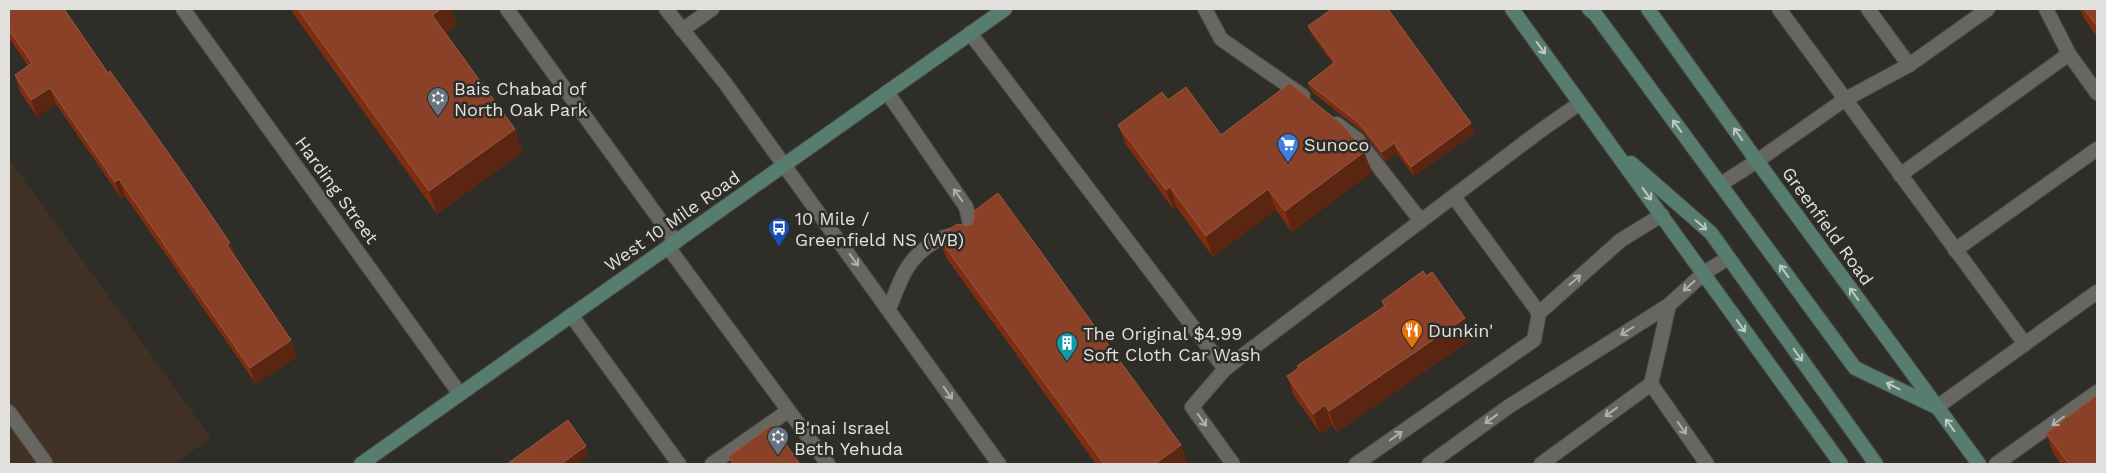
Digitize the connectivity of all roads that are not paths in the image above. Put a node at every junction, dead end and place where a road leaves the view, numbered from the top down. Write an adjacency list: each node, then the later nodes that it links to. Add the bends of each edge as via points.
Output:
1 (183, 9): 46 (street, Harding Street)
2 (507, 9): 33 (street)
3 (666, 9): 14 (street)
4 (712, 9): 14 (street)
5 (1005, 9): 15 (main road, West 10 Mile Road)
6 (1205, 9): 21 (street, via 1221,39)
7 (1514, 9): 22 (main road, one-way to 22)
8 (1589, 9): 29 (main road, one-way to 8)
9 (1648, 9): 26 (main road, Greenfield Road, one-way to 9)
10 (1779, 9): 20 (street)
11 (1868, 9): 17 (street)
12 (1988, 9): 17 (street)
13 (2046, 9): 16 (street)
14 (682, 30): 27 (street)
15 (970, 33): 18 (main road, West 10 Mile Road); 43 (street)
16 (2069, 54): 19 (street); 28 (street)
17 (1909, 65): 20 (street)
18 (887, 92): 27 (main road, West 10 Mile Road); 39 (street, one-way to 18, via 904,272 923,249 949,236 974,240 966,207)
19 (2097, 93)
20 (1844, 100): 26 (street); 28 (street)
21 (1311, 103)
22 (1580, 104): 24 (main road); 30 (street)
23 (1326, 115): 32 (street, via 1357,139)
24 (1612, 146): 31 (main road, one-way to 31); 35 (main road, one-way to 35, via 1711,233)
25 (2097, 149): 34 (street)
26 (1757, 161): 29 (street); 47 (main road, Greenfield Road, one-way to 26)
27 (784, 164): 33 (main road, West 10 Mile Road); 39 (street, one-way to 39)
28 (1900, 175): 34 (street)
29 (1720, 184): 47 (main road, one-way to 29, via 1855,368)
30 (1454, 197): 32 (street); 40 (street)
31 (1662, 215): 36 (main road); 40 (street, one-way to 31, via 1620,240)
32 (1421, 221): 43 (street)
33 (672, 244): 41 (main road, West 10 Mile Road); 48 (street)
34 (1955, 250): 42 (street)
35 (1728, 258): 36 (street); 62 (main road, one-way to 62)
36 (1704, 273): 38 (street, one-way to 38); 61 (main road, one-way to 61)
37 (2097, 292): 42 (street)
38 (1669, 305): 44 (street); 58 (street, one-way to 58, via 1508,407)
39 (889, 309): 55 (street, one-way to 55)
40 (1539, 313): 57 (street, one-way to 40, via 1534,340)
41 (571, 315): 46 (main road, West 10 Mile Road); 52 (street)
42 (2024, 344): 47 (street)
43 (1225, 369): 56 (street, one-way to 56, via 1192,407)
44 (1651, 384): 59 (street, one-way to 59); 60 (street, one-way to 60)
45 (2097, 392): 64 (street, one-way to 64)
46 (460, 394): 51 (main road, West 10 Mile Road)
47 (1937, 407): 63 (main road, Greenfield Road, one-way to 47)
48 (788, 411): 53 (street); 54 (street)
49 (9, 412): 50 (street)
50 (44, 463)
51 (361, 464)
52 (679, 464)
53 (712, 464)
54 (828, 464)
55 (999, 464)
56 (1233, 464)
57 (1356, 464)
58 (1430, 464)
59 (1541, 464)
60 (1707, 464)
61 (1841, 464)
62 (1876, 464)
63 (1979, 464)
64 (1996, 464)

